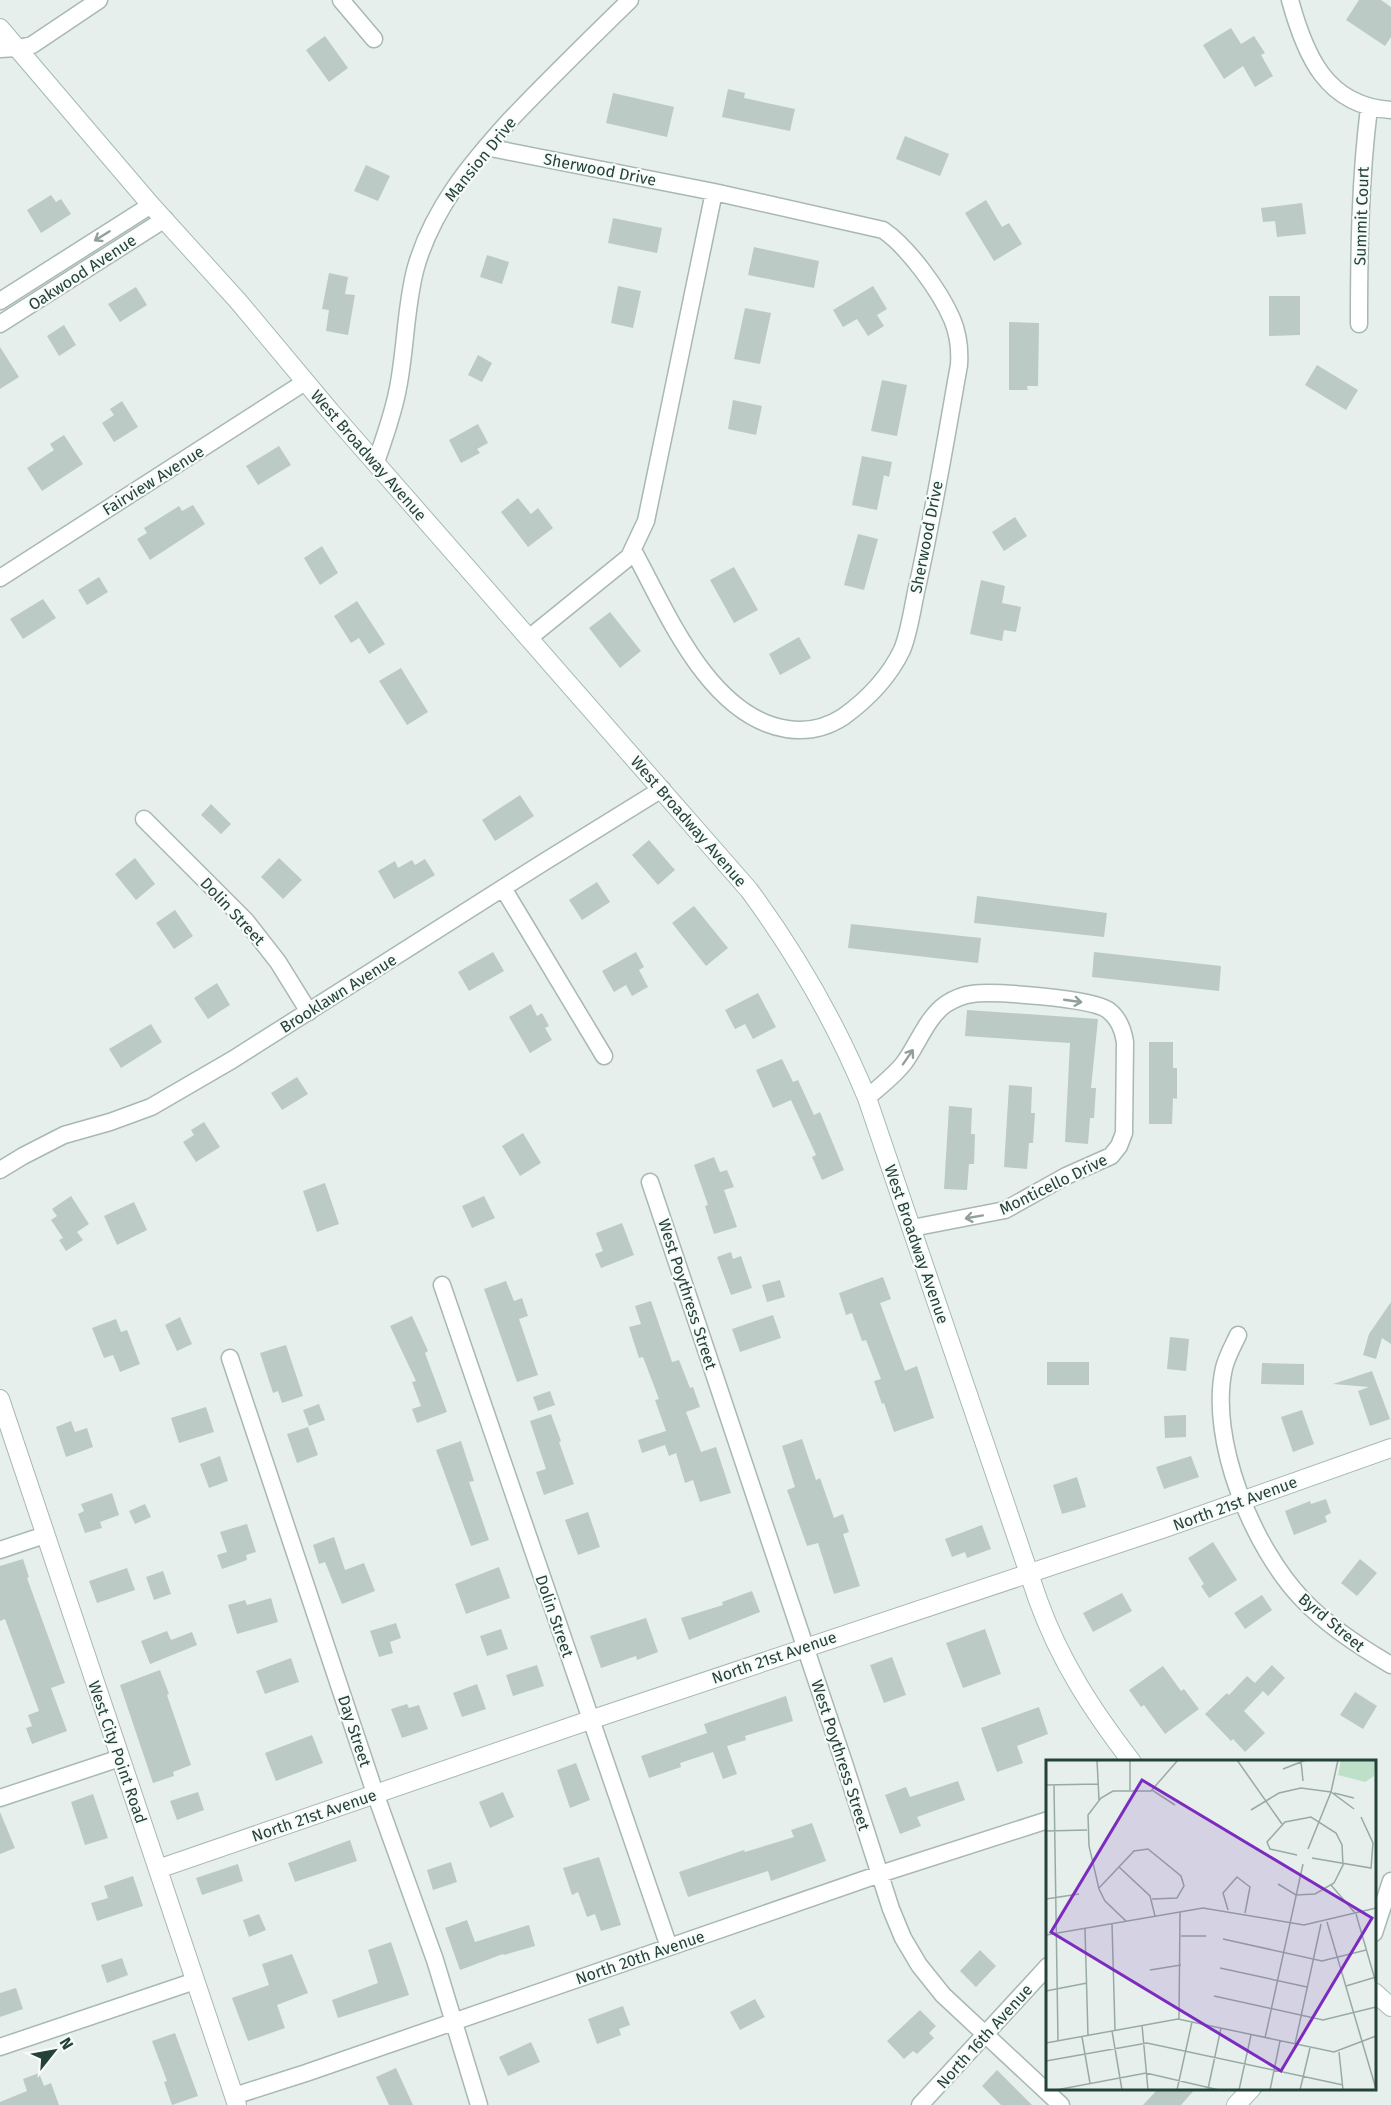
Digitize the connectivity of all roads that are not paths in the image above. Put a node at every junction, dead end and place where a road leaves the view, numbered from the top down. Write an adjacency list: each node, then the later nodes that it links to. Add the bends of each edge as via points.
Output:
1 (99, 0): 7 (street, via 32,45)
2 (341, 0): 6 (street)
3 (630, 0): 10 (street, Mansion Drive)
4 (1290, 0): 8 (street, via 1320,74 1338,92)
5 (0, 28): 7 (main road, West Broadway Avenue)
6 (374, 39)
7 (9, 49): 12 (main road, West Broadway Avenue)
8 (1369, 108): 9 (street); 16 (street, Summit Court, via 1363,154)
9 (1391, 110)
10 (486, 147): 11 (street, Sherwood Drive); 18 (street, Mansion Drive, via 440,208 426,238 416,269 397,392)
11 (714, 192): 19 (street, via 646,521); 19 (street, Sherwood Drive, via 883,230 903,246 952,319 958,338 959,365 903,647 874,690 837,720 795,730 778,728 741,711 725,697 678,633)
12 (151, 205): 13 (main road, West Broadway Avenue); 14 (street, Oakwood Avenue, one-way to 14)
13 (165, 219): 15 (street, Oakwood Avenue); 17 (main road, West Broadway Avenue)
14 (0, 301)
15 (0, 324)
16 (1359, 324)
17 (306, 382): 18 (main road, West Broadway Avenue); 20 (street, Fairview Avenue)
18 (376, 462): 21 (main road, West Broadway Avenue)
19 (633, 550): 21 (street)
20 (0, 578)
21 (530, 638): 22 (main road, West Broadway Avenue)
22 (662, 789): 24 (street, Brooklawn Avenue); 27 (main road, West Broadway Avenue, via 778,929 822,1002)
23 (144, 819): 25 (street, Dolin Street, via 246,921)
24 (503, 888): 25 (street, Brooklawn Avenue); 26 (street)
25 (309, 1012): 28 (street, Brooklawn Avenue, via 151,1107 64,1135)
26 (604, 1056)
27 (867, 1098): 30 (main road, West Broadway Avenue); 30 (street, Monticello Drive, one-way to 30, via 902,1066 934,1015 960,997 1008,993 1096,1004 1115,1016 1123,1029 1124,1133 1111,1156 997,1213)
28 (0, 1170)
29 (650, 1182): 40 (street, West Poythress Street)
30 (912, 1228): 39 (main road, West Broadway Avenue)
31 (442, 1285): 42 (street, Dolin Street)
32 (1238, 1335): 36 (street, Byrd Street, via 1223,1370 1221,1400 1223,1429)
33 (230, 1358): 45 (street, Day Street)
34 (0, 1399): 37 (main road, West City Point Road)
35 (1391, 1448): 36 (main road, North 21st Avenue)
36 (1242, 1500): 39 (main road, North 21st Avenue); 41 (street, Byrd Street, via 1267,1553 1303,1600)
37 (45, 1534): 38 (street); 43 (main road, West City Point Road)
38 (0, 1550)
39 (1029, 1572): 40 (main road, North 21st Avenue); 44 (main road, West Broadway Avenue, via 1068,1670)
40 (805, 1647): 42 (main road, North 21st Avenue); 49 (street, West Poythress Street)
41 (1391, 1665)
42 (590, 1720): 45 (main road, North 21st Avenue); 52 (street, Dolin Street)
43 (120, 1758): 46 (street); 48 (main road, West City Point Road)
44 (1131, 1760)
45 (375, 1793): 48 (main road, North 21st Avenue); 57 (street, Day Street)
46 (0, 1798)
47 (1046, 1820): 49 (street, North 20th Avenue)
48 (158, 1869): 54 (main road, West City Point Road)
49 (880, 1874): 52 (street, North 20th Avenue); 58 (street, West Poythress Street, via 903,1938 919,1965 943,1995)
50 (1391, 1881): 51 (street)
51 (1376, 1927)
52 (669, 1947): 57 (street, North 20th Avenue)
53 (1046, 1967): 58 (street, North 16th Avenue)
54 (195, 1981): 59 (street); 61 (main road, West City Point Road)
55 (1376, 1994): 56 (main road)
56 (1391, 2007)
57 (454, 2021): 61 (street, North 20th Avenue); 62 (street, Day Street)
58 (986, 2035): 63 (street, North 16th Avenue); 64 (street, West Poythress Street)
59 (0, 2047)
60 (1250, 2090): 65 (main road)
61 (235, 2100)
62 (479, 2105)
63 (920, 2105)
64 (1061, 2105)
65 (1236, 2105)

